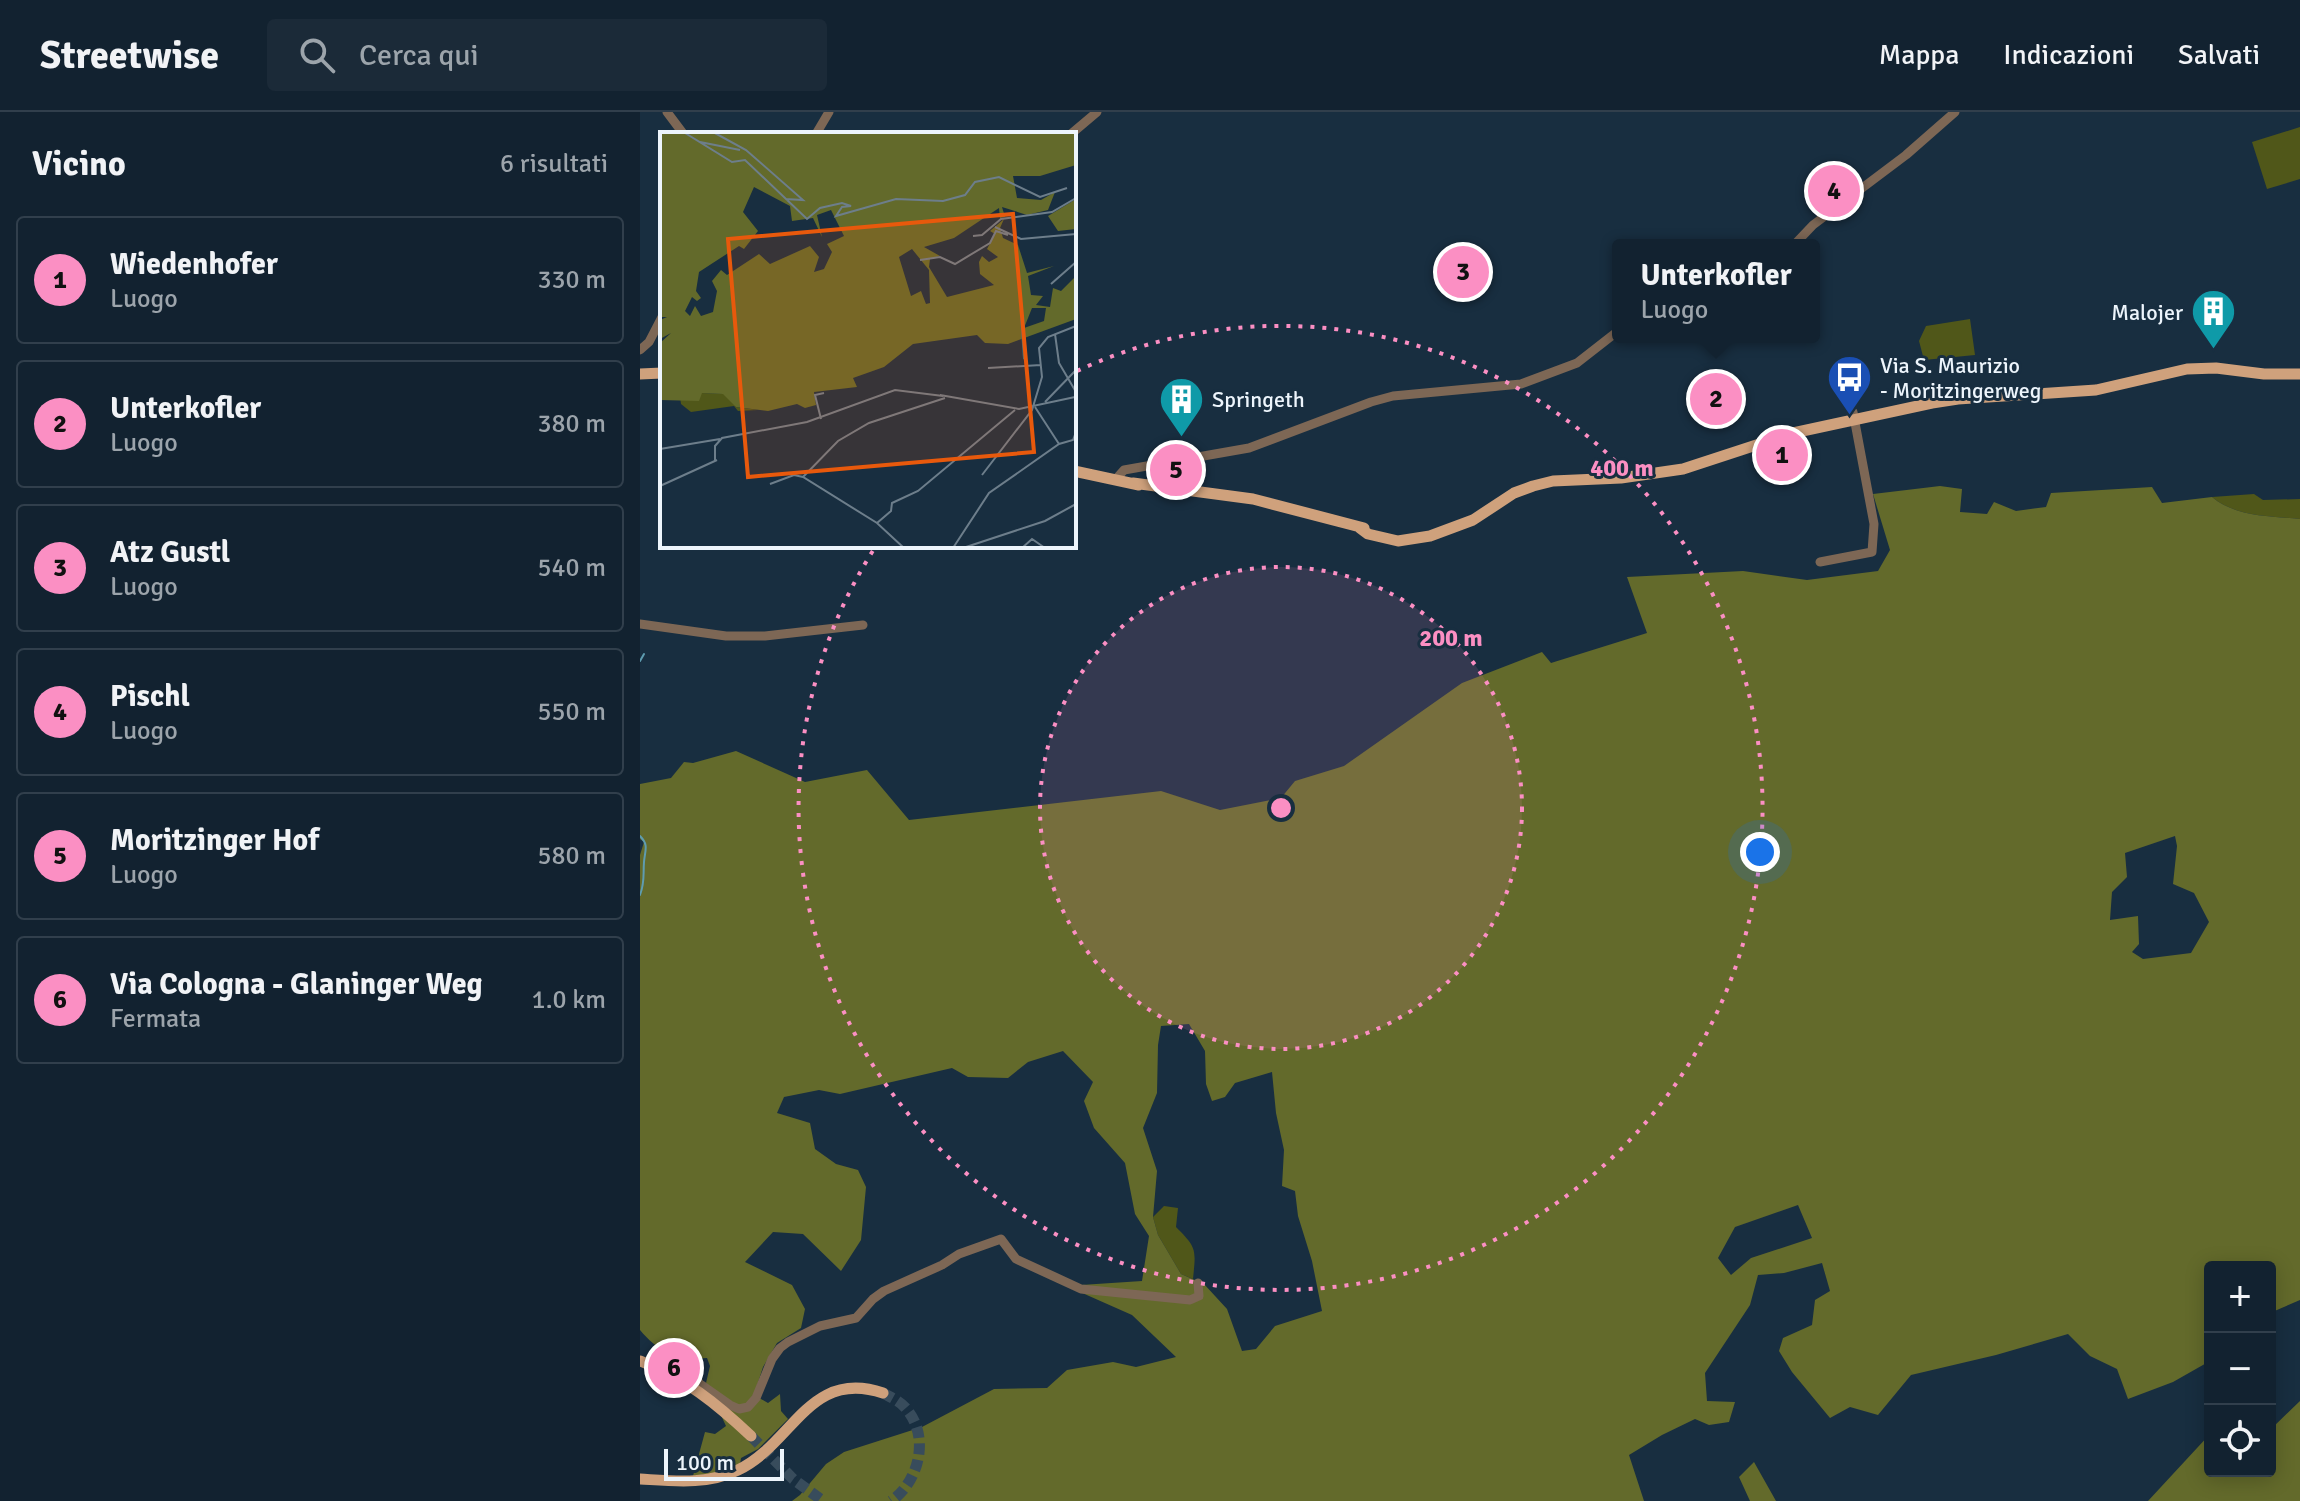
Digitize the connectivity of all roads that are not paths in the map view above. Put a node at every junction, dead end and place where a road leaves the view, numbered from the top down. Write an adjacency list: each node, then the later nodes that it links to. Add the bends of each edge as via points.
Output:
1 (667, 112): 5 (street)
2 (829, 112): 6 (street)
3 (1097, 112): 7 (street)
4 (1955, 112): 8 (street)
5 (682, 132)
6 (817, 132)
7 (1073, 132)
8 (1800, 239)
9 (660, 321): 11 (street)
10 (1612, 336): 17 (street, via 1577,363 1521,384 1393,396 1249,448 1124,470)
11 (640, 350)
12 (660, 373): 13 (main road)
13 (640, 374)
14 (2300, 374): 15 (main road, via 2187,369 2096,390 1958,399)
15 (1853, 416): 17 (main road, via 1683,469 1533,486 1473,520 1398,541 1310,513 1212,501); 18 (street, via 1874,524 1872,552)
16 (1076, 471): 17 (main road)
17 (1116, 479)
18 (1820, 562)
19 (640, 624): 20 (street, via 726,636)
20 (863, 625)
21 (1198, 1283): 23 (street, via 1200,1293 1194,1299 1081,1289 1016,1259 1001,1239 884,1291 856,1318 813,1328 788,1342 772,1359 748,1407 730,1405 690,1371)
22 (640, 1361): 23 (main road)
23 (680, 1379): 25 (main road)
24 (883, 1393): 26 (main road, via 858,1387 827,1394 760,1457 725,1475 693,1482)
25 (751, 1436)
26 (640, 1479)

